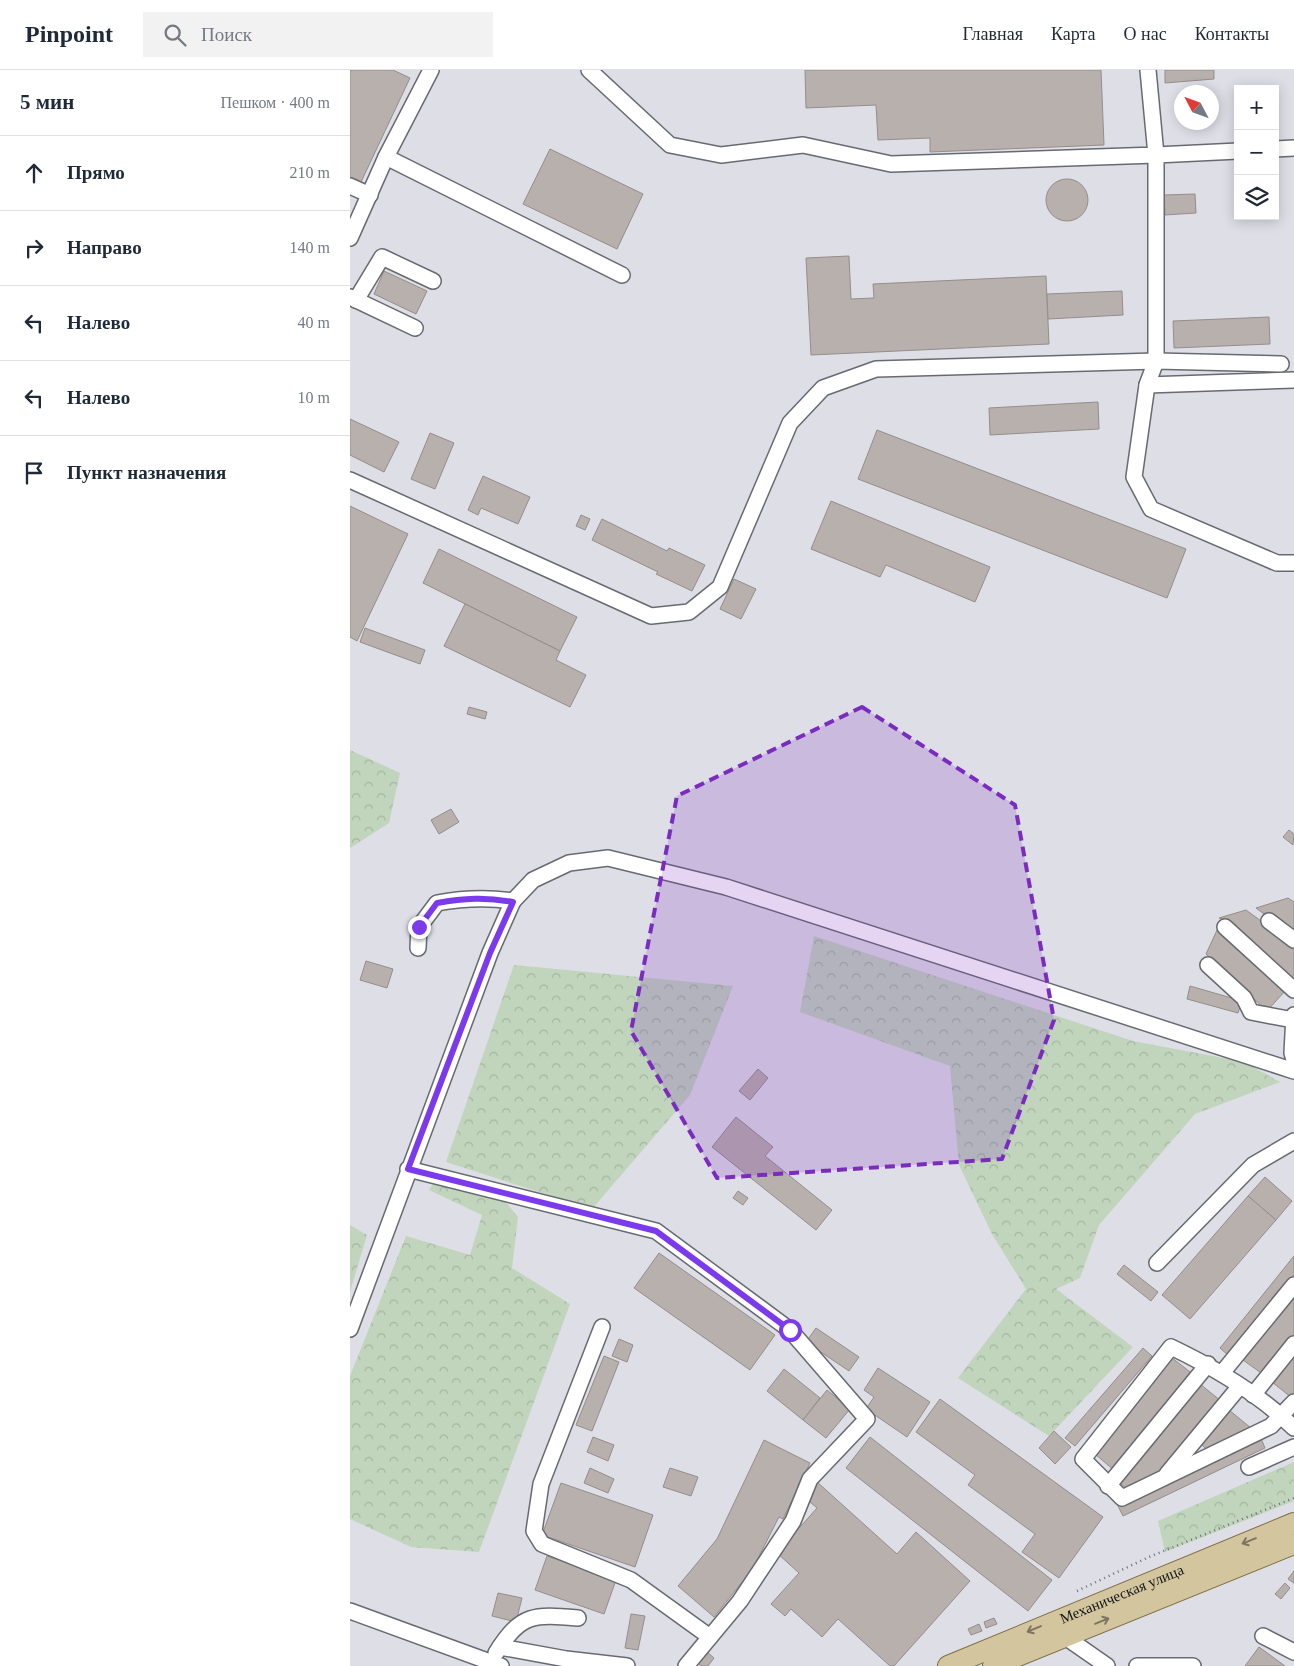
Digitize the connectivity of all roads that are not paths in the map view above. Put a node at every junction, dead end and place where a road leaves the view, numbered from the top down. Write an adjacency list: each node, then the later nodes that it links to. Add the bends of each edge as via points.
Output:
1 (431, 70): 8 (street)
2 (589, 70): 7 (street, via 670,145 721,155 802,145 891,164)
3 (1148, 70): 7 (street)
4 (1294, 148): 5 (street)
5 (1279, 149)
6 (1234, 151): 7 (street)
7 (1156, 155): 16 (street)
8 (386, 157): 10 (street); 12 (street)
9 (350, 186): 10 (street)
10 (370, 196): 11 (street)
11 (350, 238)
12 (622, 275)
13 (433, 281): 14 (street, via 382,257)
14 (353, 298): 15 (street)
15 (415, 328)
16 (1156, 361): 17 (street); 19 (street); 20 (street, via 876,369 823,388 790,423 720,587 689,612 651,616)
17 (1281, 364)
18 (1294, 380): 19 (street)
19 (1147, 385): 21 (street, via 1134,477 1151,509 1277,563)
20 (350, 480)
21 (1294, 563)
22 (513, 902): 26 (street, via 488,897 437,903 419,927); 31 (street, via 533,880 569,862 608,858 726,887); 33 (street, via 490,953)
23 (1269, 920): 25 (street)
24 (1225, 927): 28 (street)
25 (1294, 940)
26 (418, 948)
27 (1208, 966): 29 (street, via 1244,998 1251,1012)
28 (1294, 990)
29 (1294, 1017): 30 (street)
30 (1294, 1060)
31 (1294, 1071)
32 (1294, 1141): 34 (street, via 1253,1165)
33 (408, 1169): 37 (street); 55 (street, via 656,1231 790,1330 867,1419 810,1479 793,1521 740,1601)
34 (1157, 1264)
35 (1294, 1285): 40 (street)
36 (602, 1327): 55 (street, via 541,1484 534,1531 542,1544 631,1580)
37 (350, 1329)
38 (1294, 1344): 41 (street)
39 (1208, 1364): 40 (street); 48 (street); 48 (street, via 1171,1347 1083,1459)
40 (1222, 1373): 41 (street)
41 (1247, 1391): 43 (street); 47 (street)
42 (1294, 1402): 43 (street)
43 (1282, 1417): 44 (street); 47 (street, via 1271,1426)
44 (1294, 1428)
45 (1294, 1447): 46 (street)
46 (1249, 1468)
47 (1164, 1477): 48 (street, via 1122,1498)
48 (1108, 1486)
49 (1294, 1523): 61 (main road, Механическая улица, one-way to 61)
50 (1294, 1544): 53 (main road, Механическая улица, one-way to 50)
51 (350, 1611): 58 (street)
52 (578, 1618): 56 (street, via 541,1615 525,1620)
53 (1064, 1636): 62 (main road, Механическая улица); 63 (street)
54 (1263, 1636): 57 (street)
55 (710, 1637): 60 (street)
56 (500, 1647): 58 (street); 59 (street)
57 (1294, 1652)
58 (495, 1664)
59 (627, 1666)
60 (686, 1666)
61 (948, 1666)
62 (993, 1666)
63 (1107, 1666)
64 (1137, 1666): 65 (street)
65 (1193, 1666)

